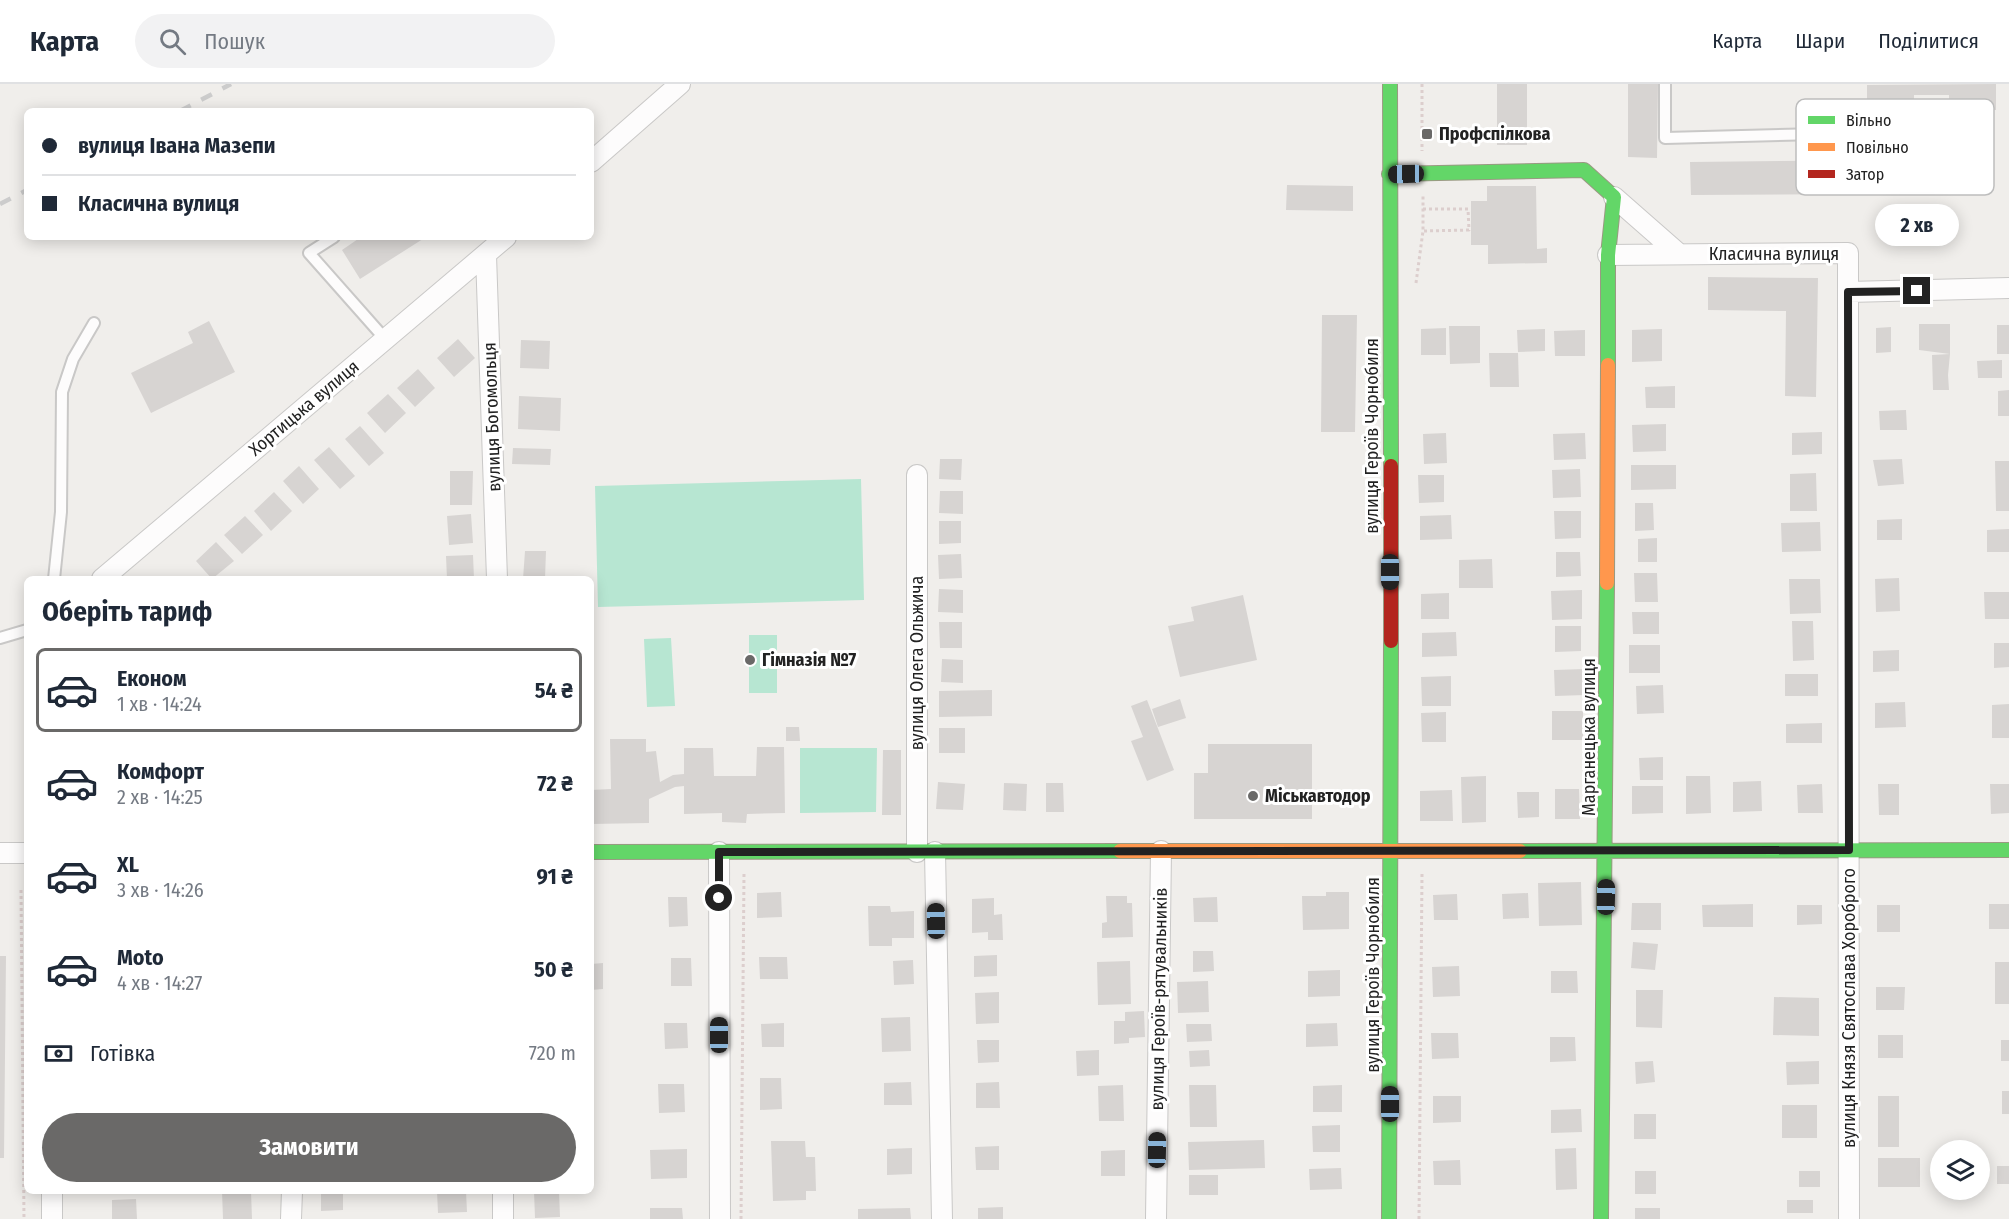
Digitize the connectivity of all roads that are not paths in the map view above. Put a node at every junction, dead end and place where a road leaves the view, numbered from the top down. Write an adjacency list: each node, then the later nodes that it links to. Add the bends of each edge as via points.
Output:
1 (680, 84): 5 (street)
2 (1390, 84): 6 (street, вулиця Героїв Чорнобиля)
3 (1665, 84): 4 (lane, via 1665,138)
4 (1796, 135)
5 (594, 159)
6 (1389, 174): 7 (street, via 1584,170); 27 (street, вулиця Героїв Чорнобиля)
7 (1614, 197): 10 (street); 12 (street, Марганецька вулиця)
8 (329, 240): 16 (lane, via 309,253)
9 (503, 240): 11 (street, Хортицька вулиця)
10 (1679, 254): 12 (street, Класична вулиця); 14 (street, Класична вулиця, via 1848,253)
11 (486, 255): 16 (street, Хортицька вулиця); 20 (street, вулиця Богомольця)
12 (1608, 255): 23 (street, Марганецька вулиця)
13 (2009, 288): 14 (street)
14 (1848, 292): 24 (street, вулиця Князя Святослава Хороброго)
15 (94, 323): 18 (lane, via 73,359 62,392 61,512)
16 (386, 340): 19 (street, Хортицька вулиця)
17 (917, 475): 30 (street, вулиця Олега Ольжича)
18 (54, 576)
19 (106, 576)
20 (497, 576)
21 (24, 631): 22 (lane)
22 (0, 638)
23 (1606, 850): 24 (street); 27 (street); 43 (street, Марганецька вулиця)
24 (1849, 850): 25 (street); 44 (street, вулиця Князя Святослава Хороброго)
25 (2009, 850)
26 (1161, 851): 27 (street); 30 (street); 41 (street, вулиця Героїв-рятувальників)
27 (1392, 851): 42 (street, вулиця Героїв Чорнобиля)
28 (594, 852): 29 (street)
29 (719, 852): 30 (street); 39 (street)
30 (926, 852): 40 (street, вулиця Олега Ольжича)
31 (0, 853): 32 (street)
32 (24, 853)
33 (52, 1194): 36 (street)
34 (292, 1194): 37 (street)
35 (502, 1194): 38 (street)
36 (52, 1219)
37 (291, 1219)
38 (503, 1219)
39 (720, 1219)
40 (942, 1219)
41 (1156, 1219)
42 (1389, 1219)
43 (1601, 1219)
44 (1849, 1219)

